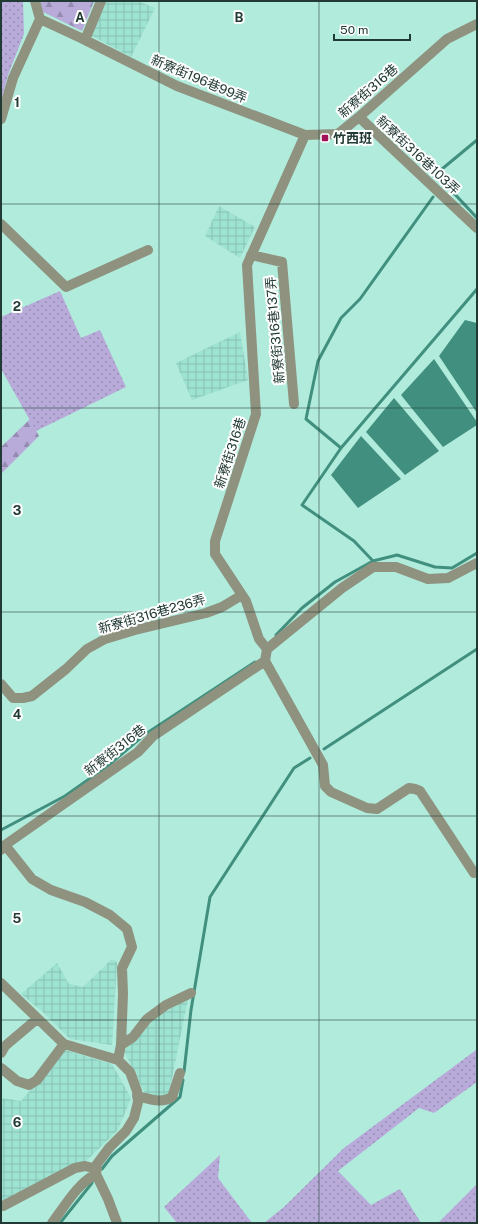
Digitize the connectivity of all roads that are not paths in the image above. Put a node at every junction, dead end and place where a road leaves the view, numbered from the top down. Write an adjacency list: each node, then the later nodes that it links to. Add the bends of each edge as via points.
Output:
1 (35, 1): 3 (lane)
2 (101, 1): 5 (lane)
3 (40, 19): 5 (lane, 新寮街196巷99弄); 7 (lane, via 13,78)
4 (477, 24): 6 (lane, 新寮街316巷, via 447,39)
5 (85, 40): 8 (lane, 新寮街196巷99弄, via 177,86)
6 (359, 117): 8 (lane, 新寮街316巷, via 338,134); 10 (lane, 新寮街316巷103弄)
7 (1, 119)
8 (305, 135): 12 (lane, 新寮街316巷)
9 (1, 224): 11 (lane, via 66,288)
10 (477, 228)
11 (148, 250)
12 (251, 255): 13 (lane, 新寮街316巷137弄, via 282,262); 15 (lane, 新寮街316巷, via 247,265 256,414 215,541 215,554)
13 (294, 404)
14 (477, 563): 16 (lane, via 448,578 435,579 428,579 396,567 373,567 342,588)
15 (242, 595): 16 (lane, 新寮街316巷, via 259,639); 18 (lane, 新寮街316巷236弄, via 206,613 106,639 87,649 32,696 13,698)
16 (267, 649): 17 (lane)
17 (265, 661): 19 (lane, 新寮街316巷, via 153,736 138,752); 20 (lane, via 323,765 325,786 331,792 367,808 376,809 409,788 420,791)
18 (1, 684)
19 (3, 848): 25 (lane, via 32,879 51,890 110,914 128,929 132,947 122,968)
20 (474, 874)
21 (1, 983): 23 (lane)
22 (191, 993): 25 (lane, via 166,1005 148,1019 134,1037)
23 (37, 1019): 24 (lane); 26 (lane, via 5,1046)
24 (64, 1044): 27 (lane); 28 (lane, via 37,1080 28,1085 17,1081)
25 (121, 1045): 27 (lane)
26 (1, 1053)
27 (118, 1060): 30 (lane, via 130,1072)
28 (1, 1068)
29 (180, 1073): 30 (lane, via 172,1097 167,1101 160,1102)
30 (137, 1096): 31 (lane, via 134,1118 97,1164)
31 (96, 1171): 32 (lane, via 85,1166 75,1168); 33 (lane, via 81,1185); 34 (lane)
32 (3, 1206)
33 (52, 1223)
34 (117, 1223)

